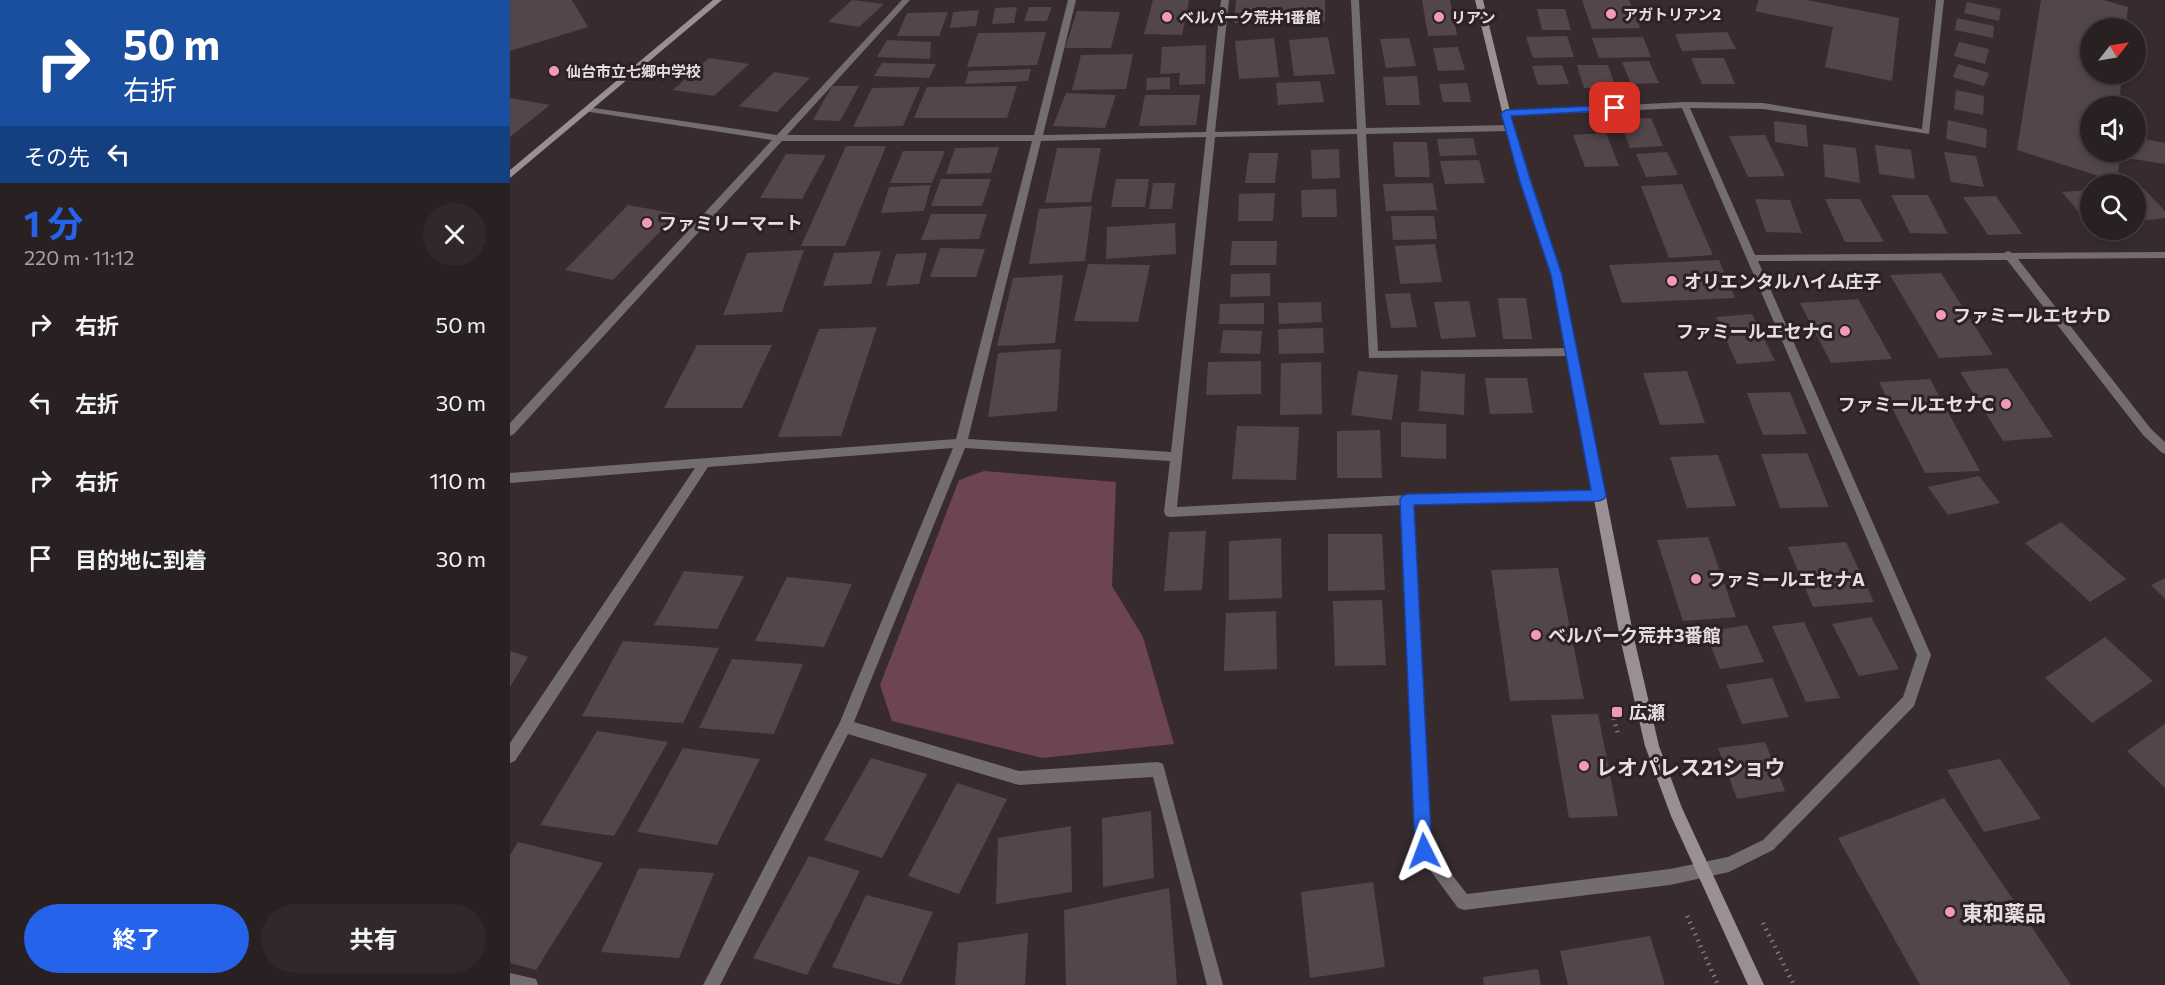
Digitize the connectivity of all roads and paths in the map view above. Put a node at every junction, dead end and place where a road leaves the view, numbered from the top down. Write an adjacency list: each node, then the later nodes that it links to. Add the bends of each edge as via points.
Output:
1 (718, 0): 9 (street)
2 (906, 0): 14 (street)
3 (1072, 0): 15 (street)
4 (1225, 0): 13 (street)
5 (1355, 0): 12 (street)
6 (1479, 0): 10 (street)
7 (1940, 0): 8 (street, via 1926,132 1763,106)
8 (1685, 105): 10 (street); 19 (street)
9 (590, 109): 14 (street); 16 (street)
10 (1506, 113): 11 (street)
11 (1510, 128): 12 (street); 20 (street, via 1557,275)
12 (1363, 132): 13 (street); 20 (street, via 1373,355)
13 (1209, 135): 15 (street); 24 (street)
14 (778, 138): 15 (street); 21 (street)
15 (1038, 138): 22 (street)
16 (510, 175)
17 (2008, 254): 18 (street); 19 (street); 23 (street, via 2147,432)
18 (2165, 255)
19 (1752, 258): 31 (street, via 1924,655 1908,701 1768,845 1729,864)
20 (1571, 352): 27 (street)
21 (510, 431)
22 (961, 443): 24 (street); 25 (street); 29 (street)
23 (2165, 449)
24 (1176, 457): 28 (street, via 1170,512)
25 (704, 464): 26 (street); 30 (street)
26 (510, 478)
27 (1599, 495): 28 (street); 31 (street, via 1652,747)
28 (1407, 500): 31 (street, via 1424,851 1464,902 1670,877)
29 (845, 726): 36 (street); 37 (street, via 1019,778 1158,769)
30 (510, 756)
31 (1701, 869): 39 (street)
32 (1687, 916): 38 (path)
33 (1763, 923): 40 (path)
34 (510, 981): 35 (street)
35 (530, 985)
36 (711, 985)
37 (1215, 985)
38 (1718, 985)
39 (1756, 985)
40 (1794, 985)

